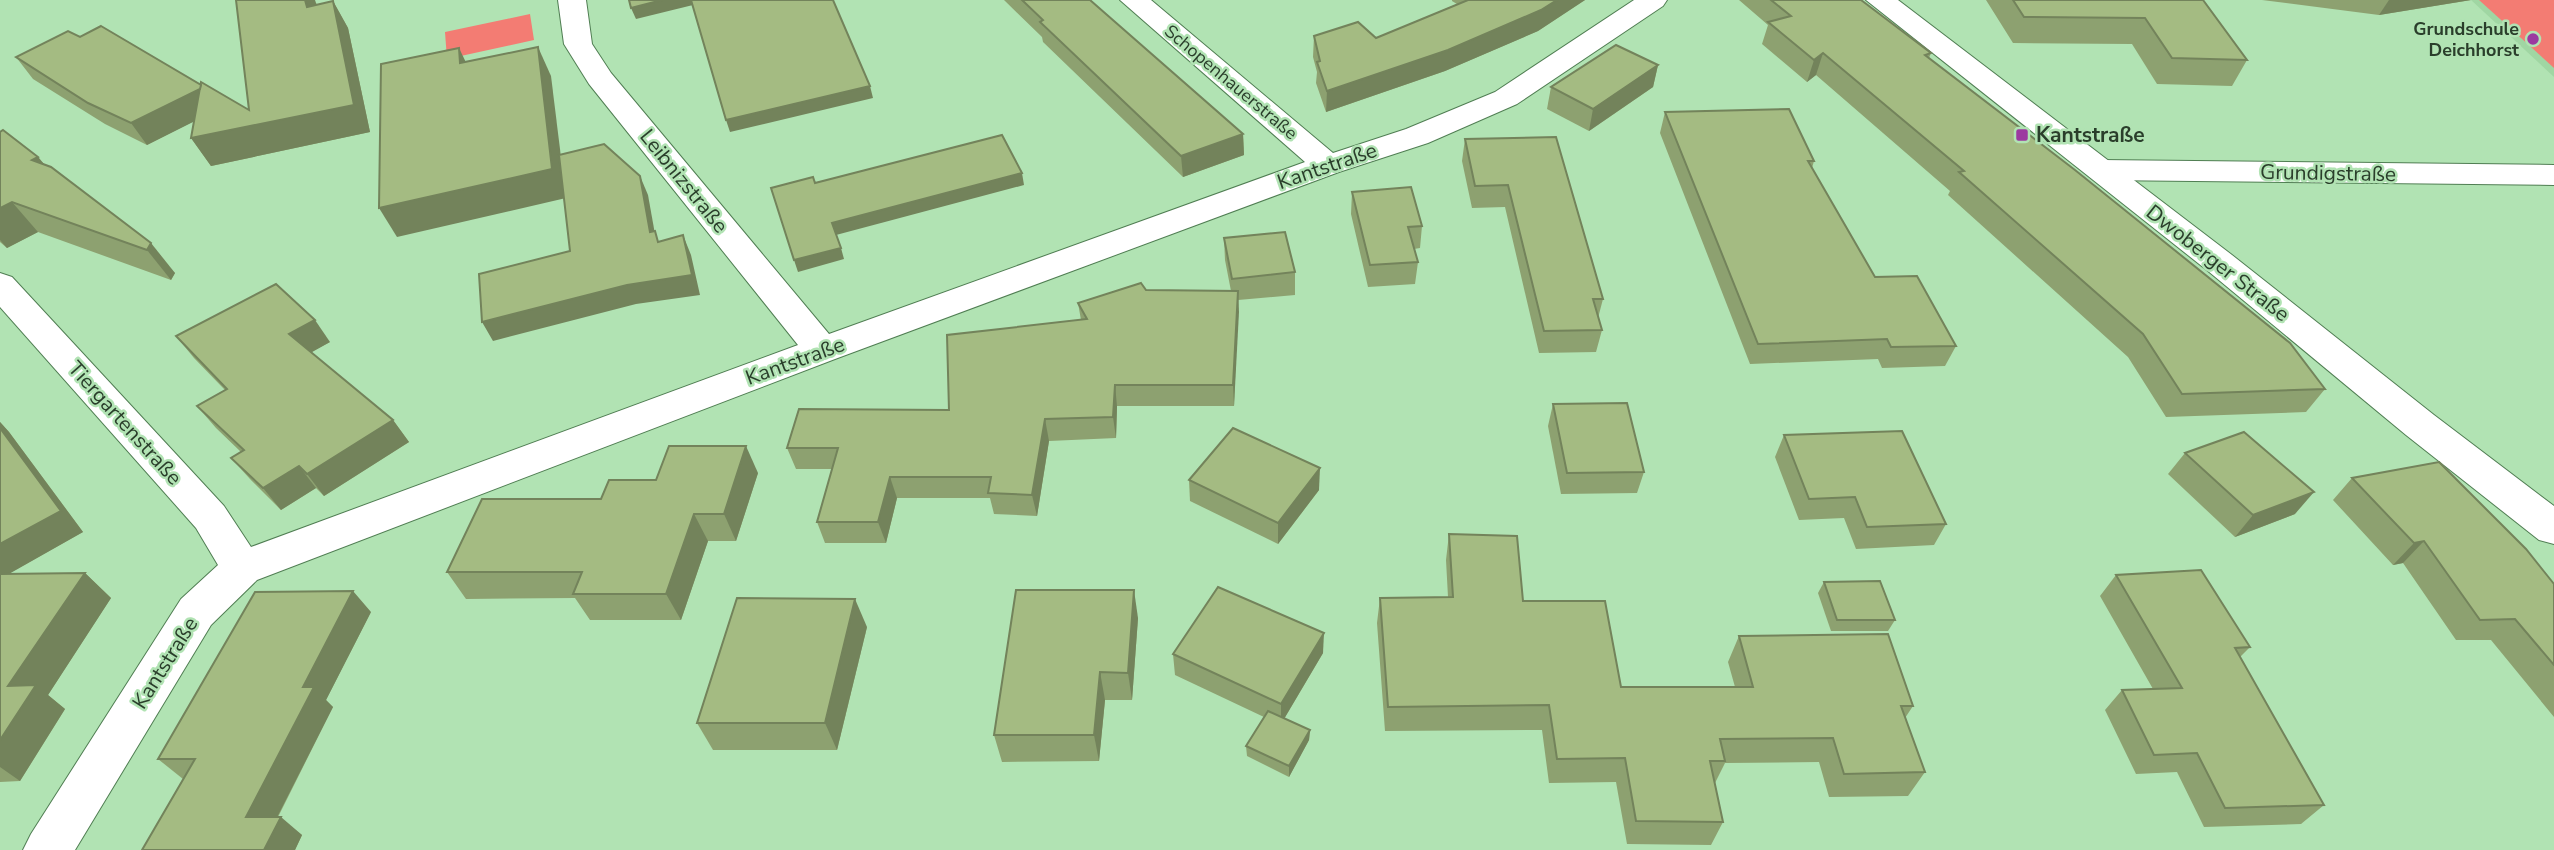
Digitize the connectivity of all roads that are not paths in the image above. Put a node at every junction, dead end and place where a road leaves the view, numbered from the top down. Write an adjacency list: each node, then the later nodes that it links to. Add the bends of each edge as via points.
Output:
1 (572, 0): 9 (street, Leibnizstraße, via 578,44 600,78)
2 (1134, 0): 5 (street, Schopenhauerstraße)
3 (1653, 0): 5 (street, Kantstraße, via 1506,99 1417,136)
4 (1880, 0): 6 (street, Dwoberger Straße)
5 (1328, 164): 9 (street, Kantstraße)
6 (2101, 170): 7 (street, Grundigstraße); 10 (street, Dwoberger Straße)
7 (2554, 175)
8 (0, 285): 11 (street, Tiergartenstraße, via 209,517)
9 (822, 350): 11 (street, Kantstraße)
10 (2554, 528)
11 (242, 568): 12 (street, Kantstraße, via 196,612)
12 (48, 850)

